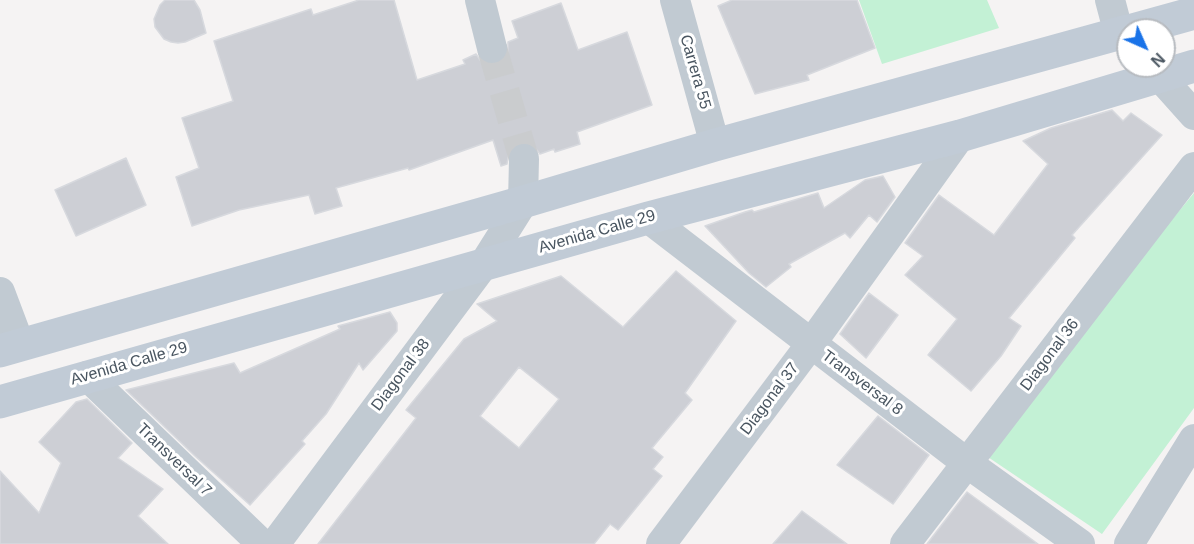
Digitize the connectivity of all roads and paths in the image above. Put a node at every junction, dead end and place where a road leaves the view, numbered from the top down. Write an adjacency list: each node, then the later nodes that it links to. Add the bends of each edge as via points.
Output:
1 (480, 0): 8 (street)
2 (675, 0): 15 (street, Carrera 55)
3 (1110, 0): 5 (street)
4 (1194, 13): 6 (main road)
5 (1119, 18)
6 (1176, 18)
7 (1116, 35): 15 (main road)
8 (492, 48)
9 (1194, 66): 10 (main road, Avenida Calle 29)
10 (1176, 72)
11 (1157, 78): 14 (main road, Avenida Calle 29)
12 (1161, 78): 13 (street)
13 (1194, 115)
14 (960, 136): 19 (main road, Avenida Calle 29); 22 (street, Diagonal 37)
15 (715, 145): 18 (main road)
16 (524, 159): 18 (street)
17 (1194, 167): 27 (street, Diagonal 36)
18 (523, 202): 20 (street, Diagonal 38); 23 (main road)
19 (648, 218): 20 (main road, Avenida Calle 29); 22 (street, Transversal 8)
20 (484, 264): 24 (main road, Avenida Calle 29); 29 (street, Diagonal 38)
21 (0, 292): 23 (street)
22 (811, 344): 27 (street, Transversal 8); 30 (street, Diagonal 37)
23 (10, 348)
24 (87, 376): 25 (main road, Avenida Calle 29); 28 (street, Transversal 7)
25 (0, 402)
26 (1194, 439): 33 (street)
27 (967, 463): 31 (street, Diagonal 36); 32 (street, Transversal 8)
28 (262, 544)
29 (275, 544)
30 (662, 544)
31 (905, 544)
32 (1080, 544)
33 (1130, 544)

